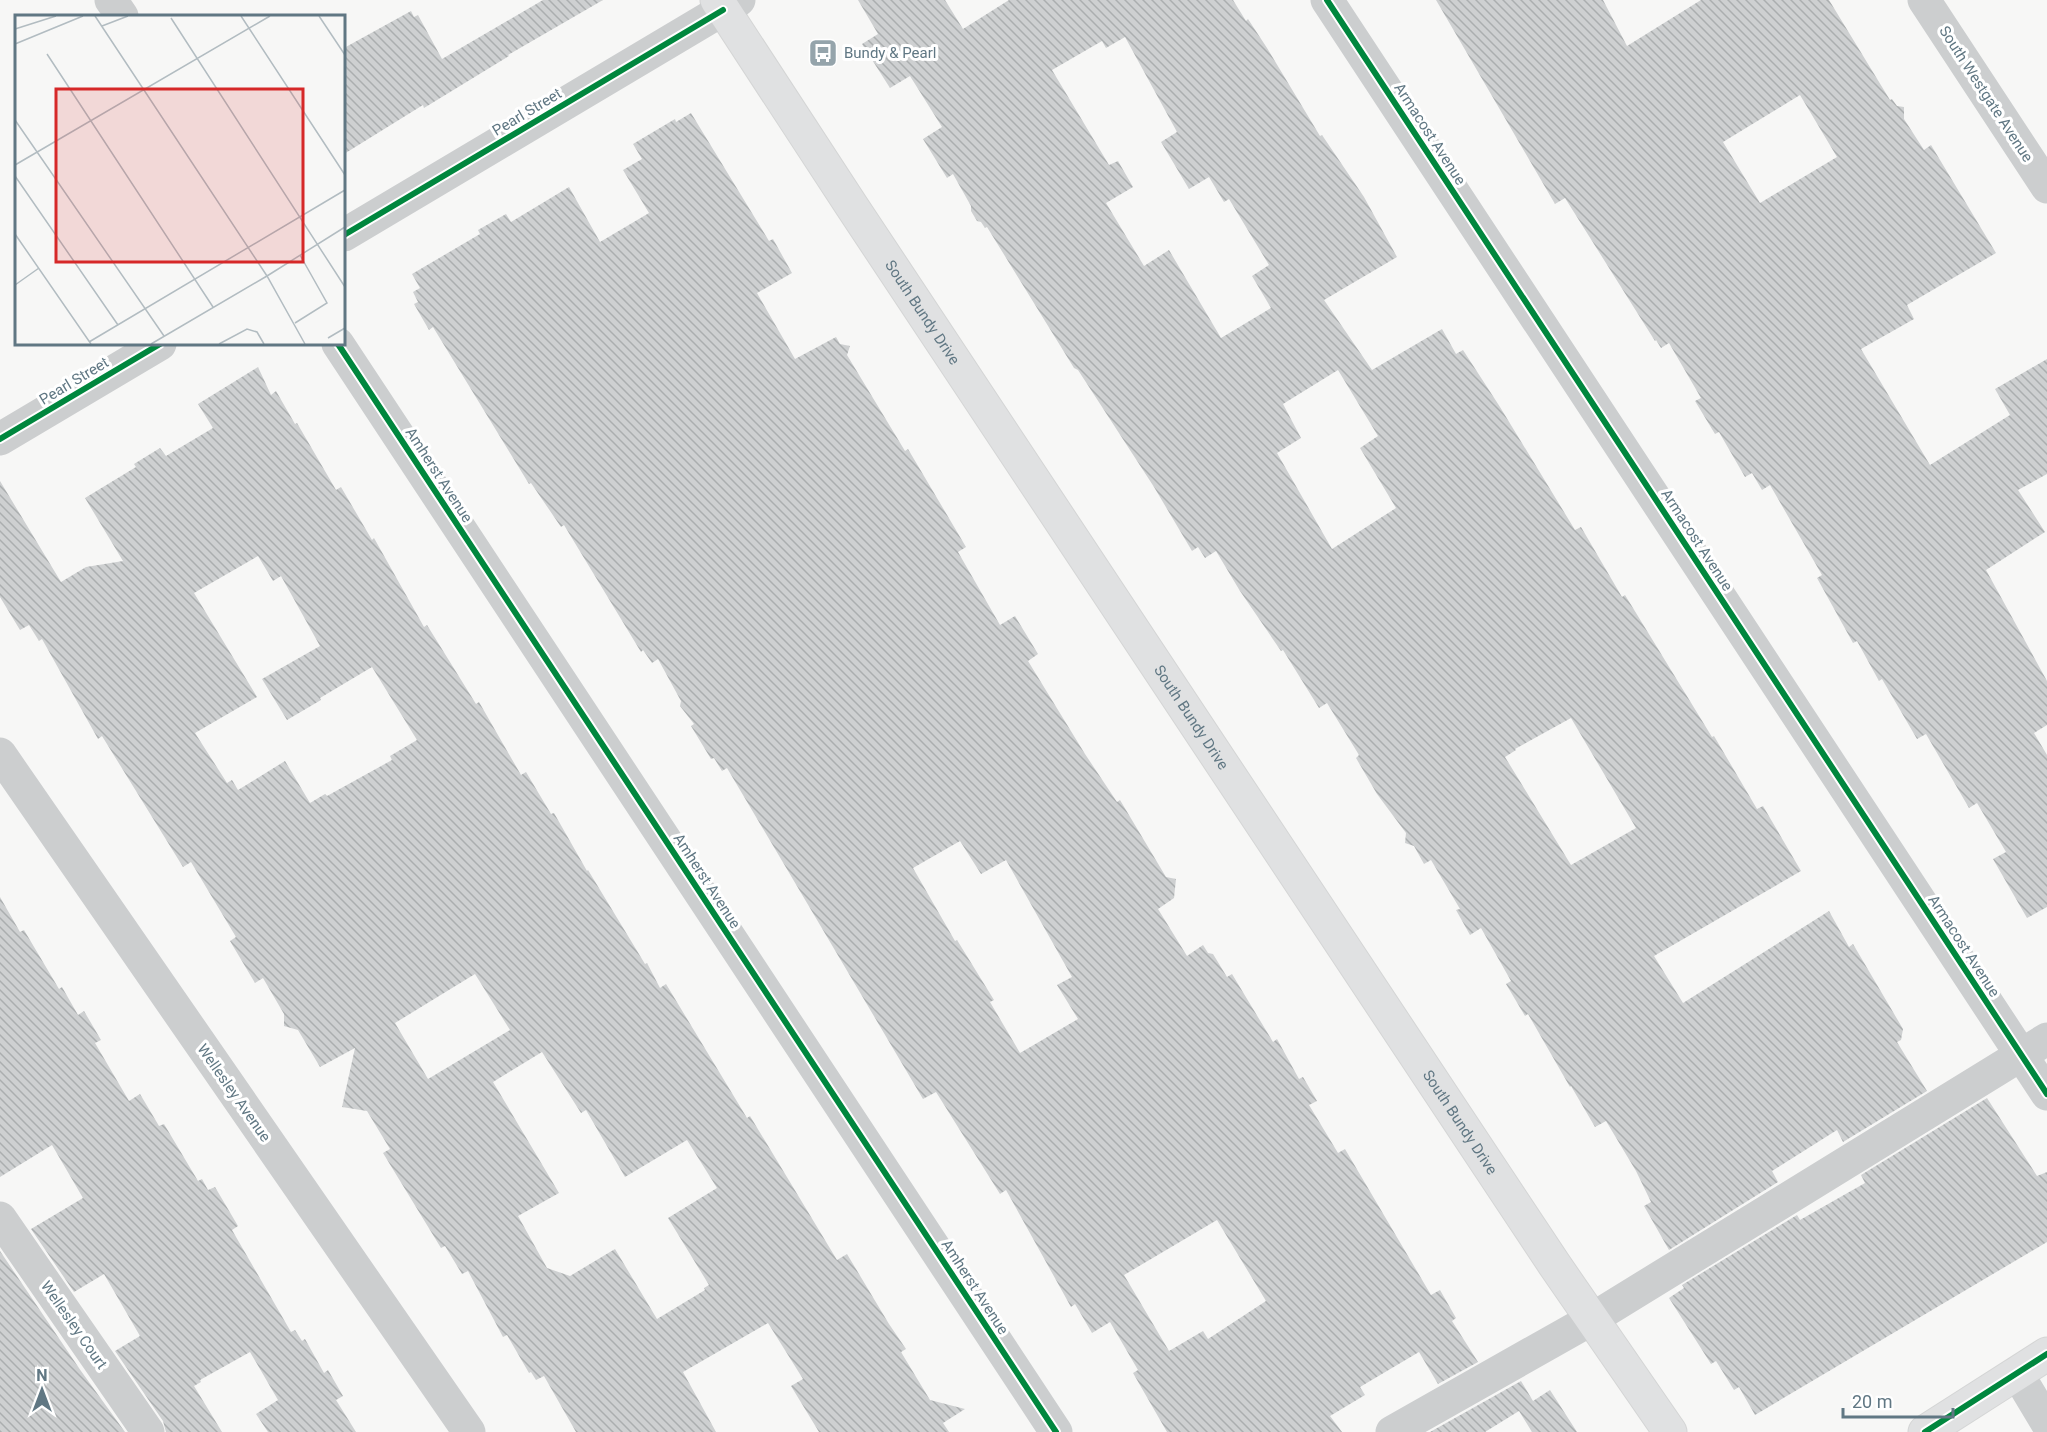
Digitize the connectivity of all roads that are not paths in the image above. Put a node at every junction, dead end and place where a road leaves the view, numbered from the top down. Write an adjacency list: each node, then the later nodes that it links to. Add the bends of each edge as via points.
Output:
1 (111, 0): 5 (street)
2 (1327, 0): 12 (street, Armacost Avenue)
3 (1924, 0): 6 (street, South Westgate Avenue)
4 (726, 3): 7 (street, Pearl Street); 15 (main road, South Bundy Drive, via 904,285)
5 (121, 15)
6 (2047, 187)
7 (345, 234)
8 (158, 345): 10 (street, Pearl Street)
9 (339, 345): 21 (street, Amherst Avenue)
10 (0, 439)
11 (0, 754): 20 (street, Wellesley Avenue)
12 (2034, 1047): 13 (street, Armacost Avenue); 15 (street)
13 (2047, 1094)
14 (0, 1218): 19 (street, Wellesley Court)
15 (1592, 1319): 22 (street); 23 (main road, South Bundy Drive)
16 (2047, 1354): 17 (main road)
17 (2017, 1373): 18 (street); 24 (main road)
18 (2047, 1423)
19 (148, 1432)
20 (469, 1432)
21 (1056, 1432)
22 (1392, 1432)
23 (1670, 1432)
24 (1925, 1432)

